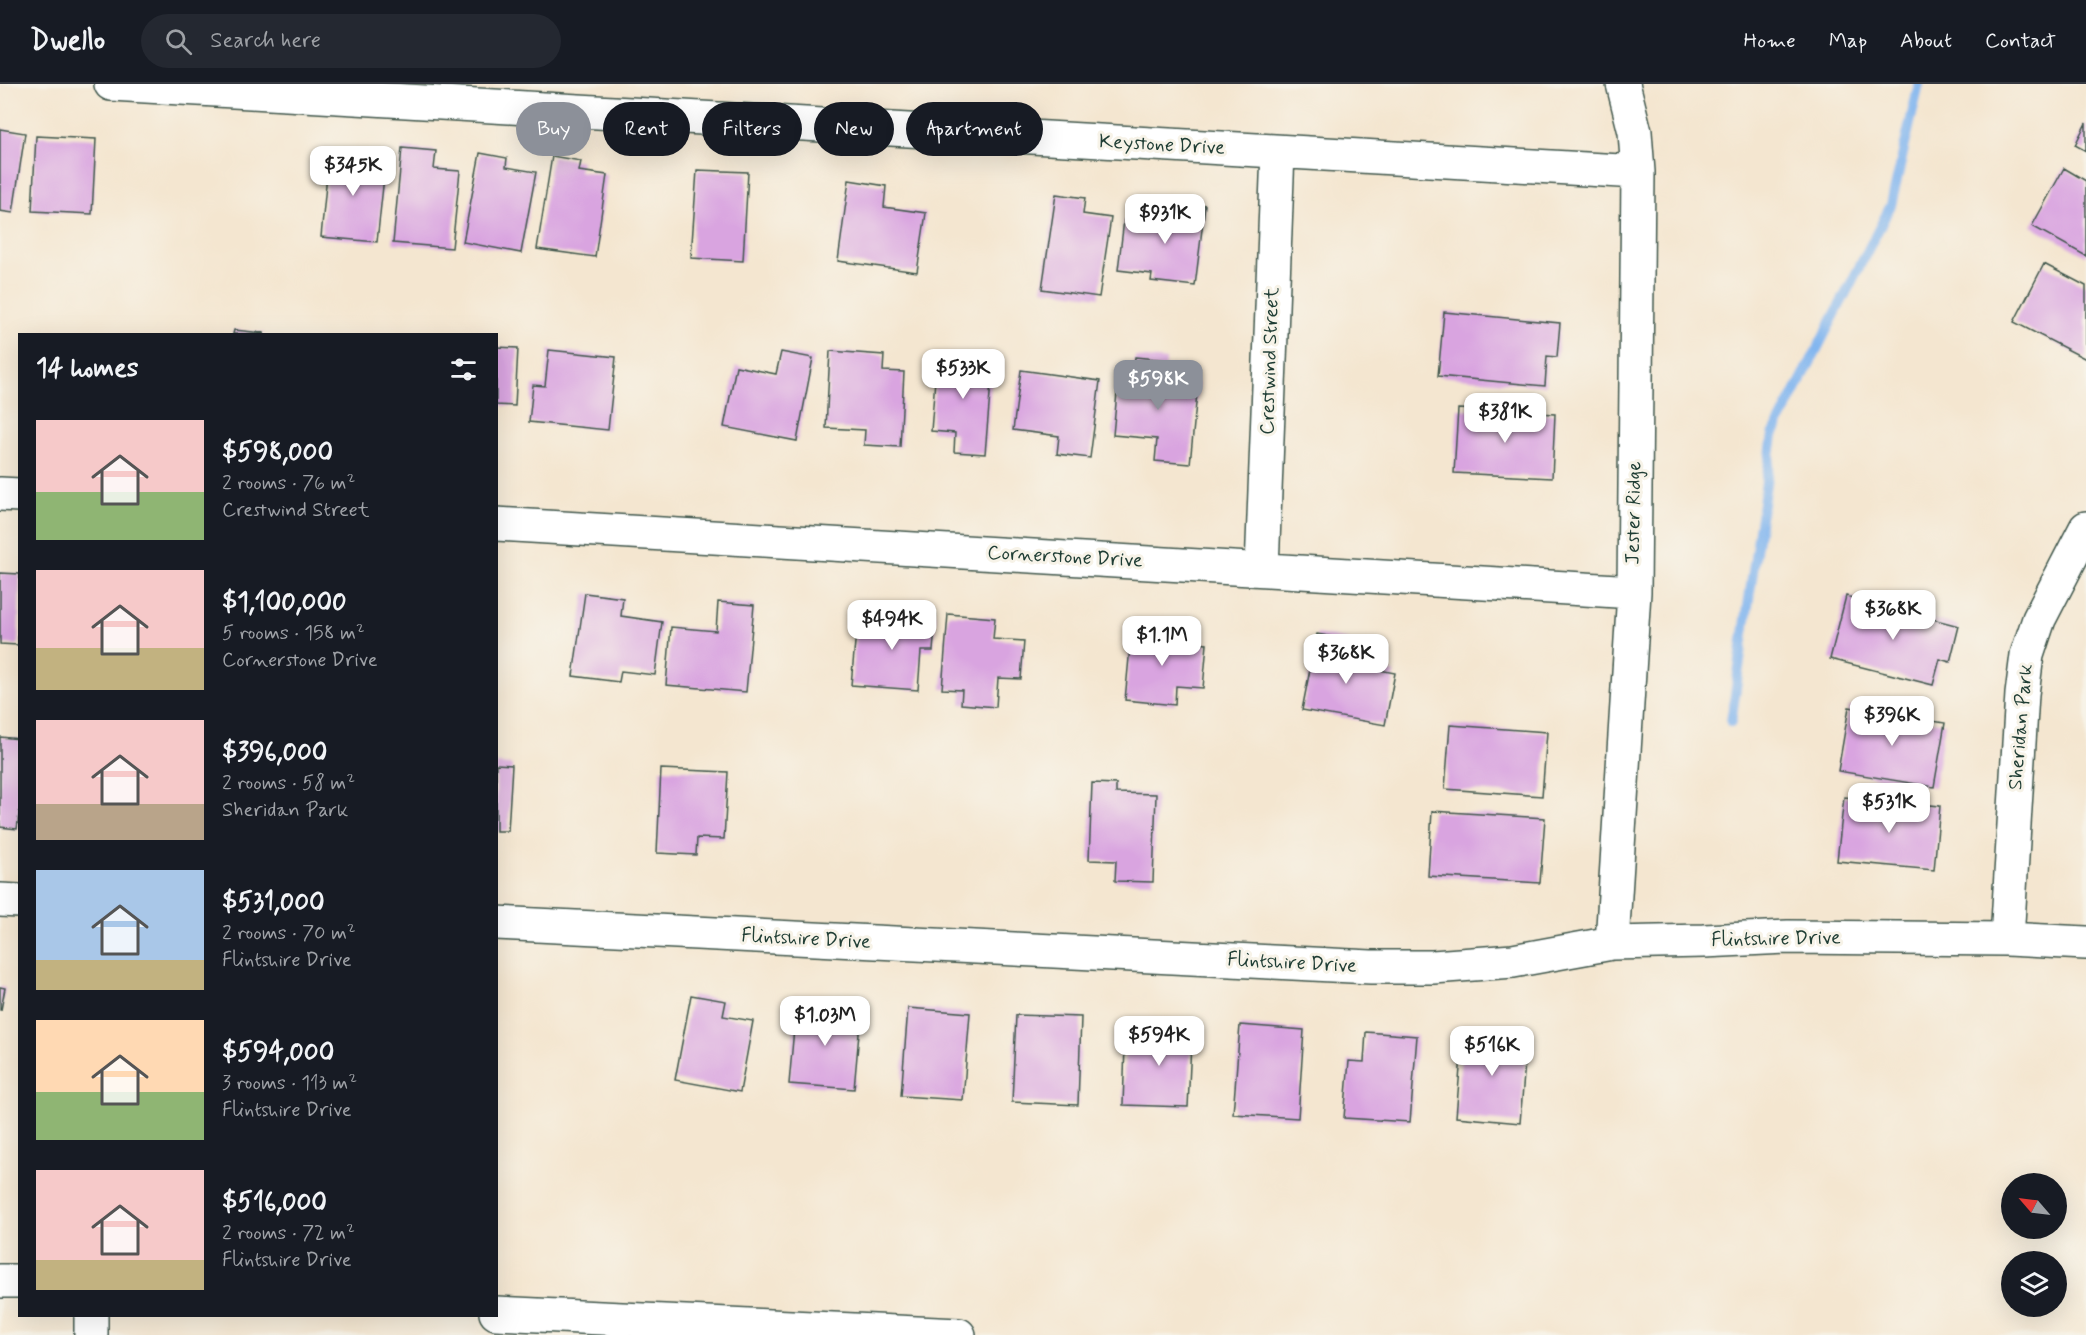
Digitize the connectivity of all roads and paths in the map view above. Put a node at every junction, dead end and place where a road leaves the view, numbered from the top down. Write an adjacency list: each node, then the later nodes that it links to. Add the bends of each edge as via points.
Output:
1 (111, 84): 3 (street, Keystone Drive)
2 (1623, 84): 4 (street, Jester Ridge, via 1635,132)
3 (1278, 152): 4 (street, Keystone Drive); 9 (street, Crestwind Street)
4 (1638, 172): 10 (street, Jester Ridge)
5 (0, 494): 6 (street)
6 (18, 495)
7 (498, 524): 9 (street, Cornerstone Drive)
8 (2086, 528): 14 (street, Sheridan Park, via 2039,619 2027,655)
9 (1262, 569): 10 (street, Cornerstone Drive)
10 (1634, 592): 15 (street, Jester Ridge)
11 (0, 900): 12 (street)
12 (18, 901)
13 (498, 923): 15 (street, Flintshire Drive, via 1371,967 1513,961)
14 (2007, 939): 15 (street, Flintshire Drive, via 1788,937); 16 (street, Flintshire Drive)
15 (1612, 943)
16 (2086, 943)
17 (0, 1281): 18 (street)
18 (18, 1281)
19 (498, 1313): 22 (street)
20 (91, 1317): 21 (street)
21 (91, 1335)
22 (959, 1335)

